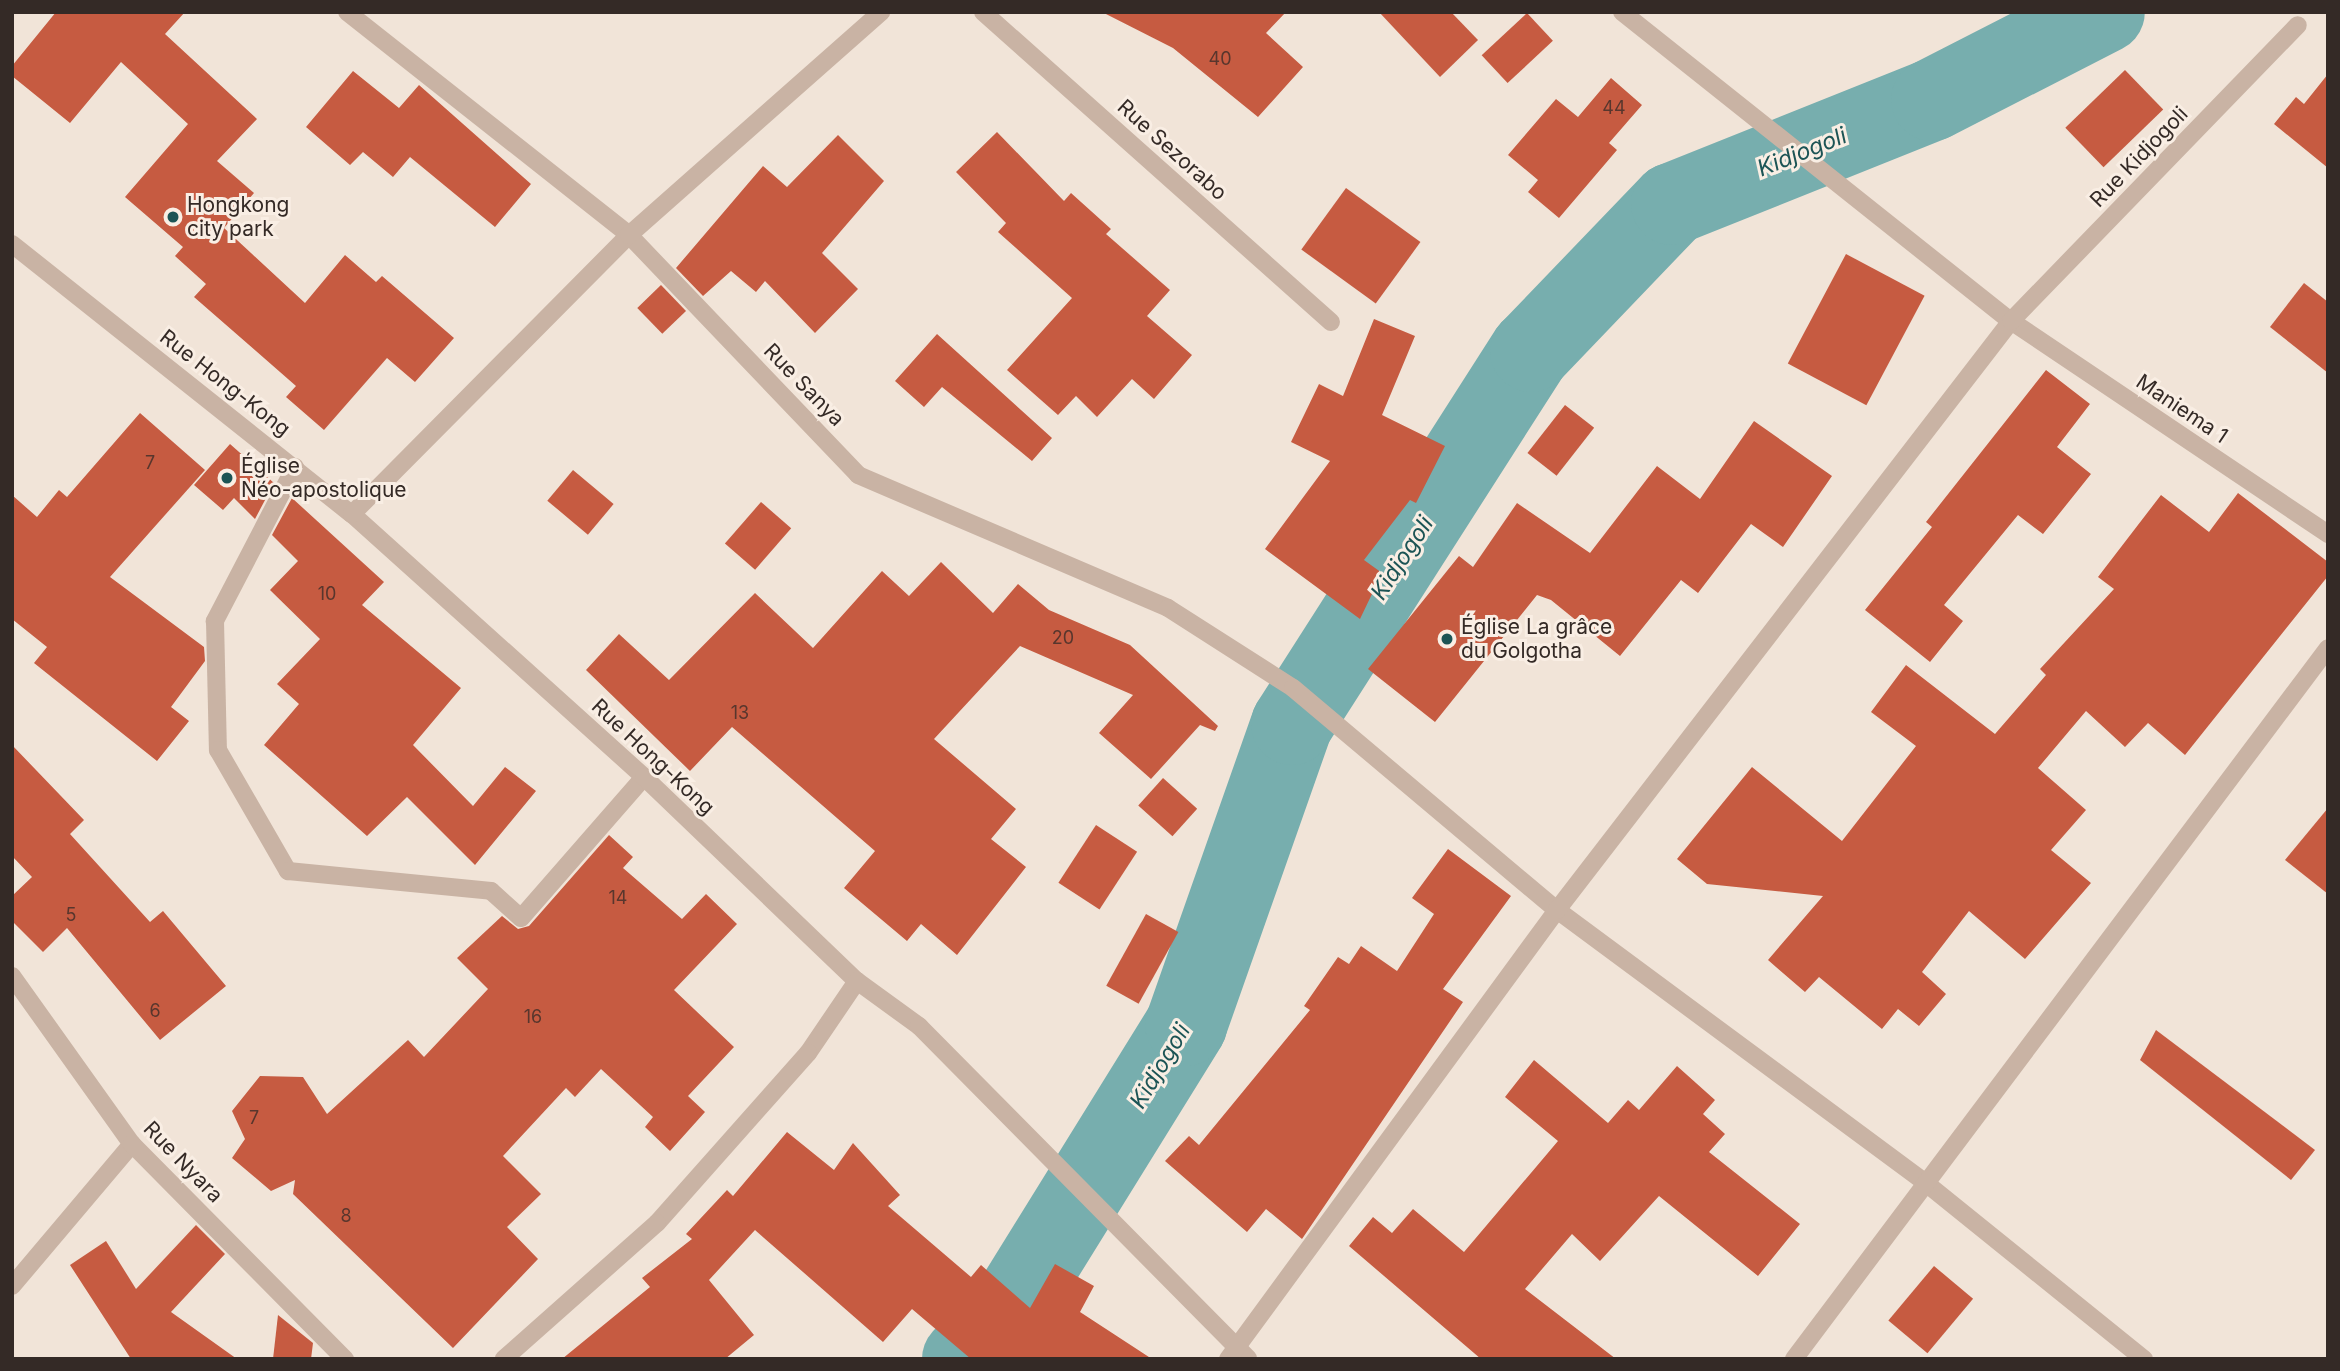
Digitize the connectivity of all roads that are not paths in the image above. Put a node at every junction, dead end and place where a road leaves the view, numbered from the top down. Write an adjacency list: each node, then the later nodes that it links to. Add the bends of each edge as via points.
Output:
1 (347, 12): 6 (street, Rue Sanya)
2 (881, 12): 6 (street)
3 (983, 12): 9 (street, Rue Sezorabo)
4 (1622, 12): 8 (street, Maniema 1, via 1765,121)
5 (2298, 25): 8 (street, Rue Kidjogoli)
6 (629, 235): 11 (street); 15 (street, Rue Sanya, via 858,475 1168,608 1331,717)
7 (12, 243): 10 (street, Rue Hong-Kong)
8 (2011, 321): 12 (street, Maniema 1); 15 (street, Rue Kidjogoli)
9 (1331, 322)
10 (295, 467): 11 (street, Rue Hong-Kong); 14 (street, via 215,621 218,750 288,871 491,891 521,918)
11 (352, 514): 14 (street, Rue Hong-Kong)
12 (2328, 534)
13 (2328, 648): 19 (street)
14 (643, 777): 17 (street, Rue Hong-Kong)
15 (1557, 910): 19 (street, Rue Sanya); 21 (street, Rue Kidjogoli)
16 (12, 976): 18 (street, Rue Nyara)
17 (857, 981): 21 (street, Rue Hong-Kong, via 919,1026); 23 (street, via 808,1053 657,1223)
18 (132, 1144): 20 (street); 22 (street, Rue Nyara)
19 (1927, 1184): 24 (street); 25 (street, Rue Sanya)
20 (12, 1286)
21 (1237, 1355)
22 (345, 1359)
23 (504, 1359)
24 (1794, 1359)
25 (2144, 1359)

